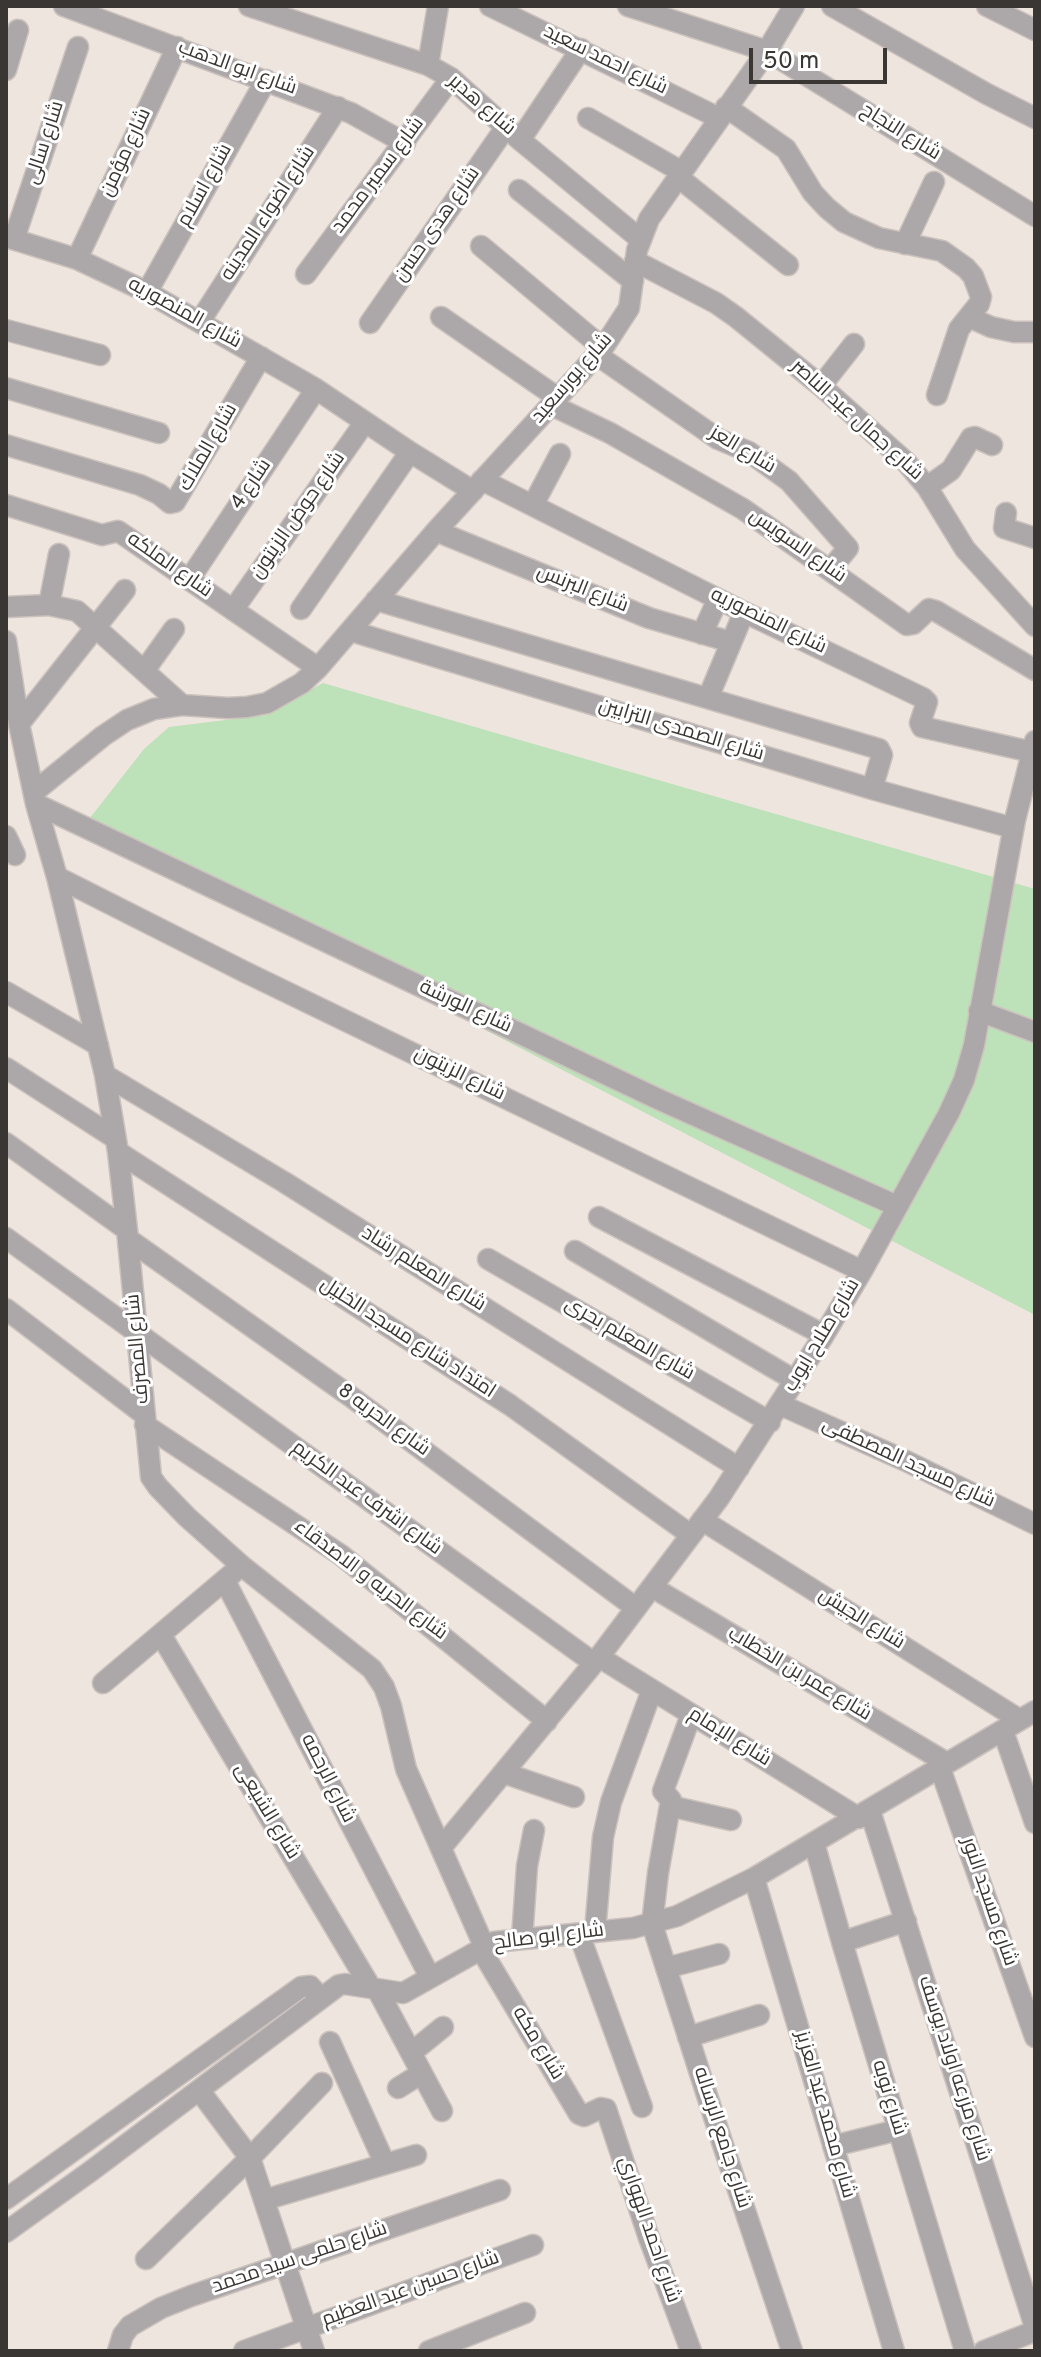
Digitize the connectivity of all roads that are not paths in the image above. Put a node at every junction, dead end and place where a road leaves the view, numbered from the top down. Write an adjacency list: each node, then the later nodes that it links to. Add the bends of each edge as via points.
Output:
1 (64, 6): 10 (street, شارع ابو الدهب)
2 (123, 6): 10 (street)
3 (249, 6): 17 (street, شارع هدير)
4 (438, 6): 17 (street)
5 (490, 6): 15 (street, شارع احمد سعيد)
6 (628, 6): 16 (street, شارع النجاح)
7 (794, 6): 16 (street, شارع بورسعيد)
8 (832, 6): 24 (street)
9 (987, 6): 12 (street)
10 (113, 25): 14 (street, شارع ابو الدهب)
11 (18, 30): 18 (street)
12 (1035, 30)
13 (78, 47): 31 (street, شارع سالى)
14 (177, 47): 20 (street, شارع ابو الدهب); 35 (street, شارع مؤمن)
15 (581, 49): 22 (street, شارع احمد سعيد); 25 (street, شارع هدى حسن)
16 (767, 51): 22 (street, شارع بورسعيد); 30 (street, شارع النجاح)
17 (428, 65): 19 (street, شارع هدير)
18 (6, 70)
19 (451, 78): 25 (street, شارع هدير); 26 (street, شارع سمير محمد)
20 (266, 80): 21 (street, شارع ابو الدهب); 39 (street, شارع اسلام)
21 (338, 107): 26 (street, شارع ابو الدهب); 42 (street, شارع اضواء المدينه)
22 (723, 112): 27 (street, شارع بورسعيد); 33 (street, شارع احمد سعيد, via 786,149 813,193 844,222)
23 (588, 118): 27 (street)
24 (1035, 118)
25 (513, 134): 32 (street, شارع هدير); 43 (street, شارع هدى حسن)
26 (405, 143): 38 (street, شارع سمير محمد)
27 (680, 174): 32 (street, شارع بورسعيد); 36 (street)
28 (934, 182): 33 (street)
29 (519, 190): 37 (street, شارع جمال عبد الناصر)
30 (1035, 216)
31 (10, 238): 35 (street, شارع المنصوريه)
32 (640, 239): 37 (street, شارع بورسعيد)
33 (905, 244): 41 (street, شارع احمد سعيد, via 942,251 966,268 981,297)
34 (481, 246): 47 (street, شارع العز)
35 (77, 259): 39 (street, شارع المنصوريه)
36 (788, 265)
37 (634, 271): 47 (street, شارع بورسعيد, via 625,316); 50 (street, شارع جمال عبد الناصر, via 726,310)
38 (306, 274)
39 (147, 292): 42 (street, شارع المنصوريه)
40 (441, 317): 54 (street, شارع السويس)
41 (969, 317): 45 (street, via 991,327); 53 (street, via 955,338)
42 (200, 321): 49 (street, شارع المنصوريه)
43 (370, 323)
44 (6, 330): 48 (street)
45 (1035, 332)
46 (854, 344): 50 (street)
47 (600, 352): 54 (street, شارع بورسعيد); 69 (street, شارع العز, via 718,439 759,458 799,490 848,548)
48 (100, 355)
49 (261, 357): 52 (street, شارع المنصوريه); 57 (street, شارع الملاك, via 177,502 140,485)
50 (821, 386): 62 (street, شارع جمال عبد الناصر)
51 (6, 388): 56 (street)
52 (316, 389): 55 (street, شارع المنصوريه); 70 (street, شارع 4)
53 (937, 395)
54 (554, 401): 61 (street, شارع بورسعيد); 69 (street, شارع السويس, via 743,509)
55 (365, 422): 59 (street, شارع المنصوريه); 77 (street, شارع حوض الزيتون)
56 (159, 433)
57 (6, 445)
58 (992, 445): 62 (street, via 971,438 951,470)
59 (410, 452): 61 (street, شارع المنصوريه); 76 (street)
60 (560, 454): 64 (street)
61 (477, 486): 64 (street, شارع المنصوريه); 66 (street, شارع بورسعيد)
62 (927, 487): 79 (street, شارع جمال عبد الناصر, via 965,549)
63 (6, 505): 70 (street, شارع الملكه, via 102,535 118,531)
64 (533, 505): 72 (street, شارع المنصوريه)
65 (1006, 513): 67 (street, via 1004,528)
66 (436, 531): 73 (street, شارع بورسعيد); 83 (street, شارع البرنس, via 649,618)
67 (1035, 538)
68 (59, 554): 74 (street)
69 (830, 570): 87 (street, شارع السويس, via 907,625 929,609 936,611)
70 (189, 580): 77 (street, شارع الملكه)
71 (125, 590): 80 (street)
72 (718, 599): 78 (street, شارع المنصوريه); 83 (street)
73 (376, 600): 82 (street, شارع بورسعيد); 89 (street)
74 (49, 605): 75 (street); 80 (street, via 77,611)
75 (6, 607)
76 (301, 609)
77 (233, 610): 86 (street, شارع الملكه)
78 (744, 612): 85 (street); 92 (street, شارع المنصوريه, via 926,699 920,726)
79 (1035, 626)
80 (96, 627): 88 (street); 91 (street)
81 (174, 629): 88 (street)
82 (351, 631): 86 (street, شارع بورسعيد); 93 (street, شارع الصمدى الترابين)
83 (702, 634): 85 (street, شارع البرنس)
84 (6, 641): 91 (street, شارع المصرف)
85 (731, 642): 89 (street)
86 (318, 668): 90 (street, شارع بورسعيد, via 267,703 228,708)
87 (1035, 670)
88 (144, 671): 90 (street)
89 (708, 698): 93 (street, via 879,749)
90 (182, 705): 94 (street, شارع بورسعيد, via 127,720)
91 (19, 724): 94 (street, شارع المصرف)
92 (1032, 759): 95 (street, شارع صلاح ايوب)
93 (872, 789): 95 (street, شارع الصمدى الترابين)
94 (35, 798): 97 (street, شارع المصرف); 106 (street, شارع الورشة, via 643,1092)
95 (1014, 824): 96 (street, شارع الصمدى الترابين); 99 (street, شارع صلاح ايوب)
96 (1035, 826)
97 (57, 877): 101 (street, شارع المصرف); 112 (street, شارع الزيتون)
98 (6, 992): 101 (street)
99 (979, 1011): 100 (street); 106 (street, شارع صلاح ايوب, via 964,1080)
100 (1035, 1032)
101 (98, 1045): 103 (street, شارع المصرف)
102 (6, 1068): 105 (street, امتداد شارع مسجد الخليل)
103 (105, 1075): 105 (street, شارع المصرف); 119 (street, شارع المعلم رشاد)
104 (6, 1143): 108 (street, شارع الحريه 8)
105 (116, 1145): 108 (street, شارع المصرف); 121 (street, امتداد شارع مسجد الخليل)
106 (897, 1206): 112 (street, شارع صلاح ايوب)
107 (599, 1217): 115 (street)
108 (128, 1234): 114 (street, شارع المصرف); 125 (street, شارع الحريه 8)
109 (6, 1238): 114 (street, شارع اشرف عبد الكريم)
110 (575, 1251): 116 (street)
111 (488, 1259): 117 (street, شارع المعلم بحرى)
112 (862, 1271): 115 (street, شارع صلاح ايوب)
113 (6, 1309): 118 (street, شارع الحريه و الاصدقاء)
114 (139, 1335): 118 (street, شارع المصرف); 127 (street, شارع اشرف عبد الكريم)
115 (824, 1335): 116 (street, شارع صلاح ايوب)
116 (796, 1381): 117 (street, شارع صلاح ايوب)
117 (776, 1413): 119 (street, شارع صلاح ايوب); 120 (street, شارع مسجد المصطفى, via 906,1461)
118 (145, 1420): 122 (street, شارع المصرف, via 151,1477); 131 (street, شارع الحريه و الاصدقاء, via 341,1555)
119 (739, 1468): 121 (street, شارع صلاح ايوب)
120 (1035, 1524)
121 (697, 1527): 124 (street, شارع صلاح ايوب); 132 (street, شارع الجيش)
122 (242, 1566): 123 (street); 142 (street, شارع المصرف, via 372,1669 384,1687 406,1769)
123 (225, 1581): 126 (street); 152 (street, شارع الرحمه)
124 (652, 1587): 125 (street, شارع صلاح ايوب); 133 (street, شارع عمر بن الخطاب)
125 (636, 1608): 127 (street, شارع صلاح ايوب)
126 (161, 1635): 128 (street); 153 (street, شارع الشيعى)
127 (596, 1660): 129 (street, شارع الإمام); 131 (street, شارع صلاح ايوب)
128 (103, 1683)
129 (652, 1690): 130 (street, شارع الإمام); 146 (street, via 611,1802)
130 (691, 1715): 136 (street, via 663,1790 671,1798); 137 (street, شارع الإمام)
131 (547, 1721): 134 (street, شارع صلاح ايوب)
132 (1019, 1721): 133 (street, شارع ابو صالح); 139 (street)
133 (943, 1765): 137 (street, شارع ابو صالح); 158 (street, شارع مسجد النور)
134 (504, 1773): 135 (street); 142 (street, شارع صلاح ايوب)
135 (574, 1797)
136 (670, 1806): 138 (street); 145 (street)
137 (864, 1814): 141 (street, شارع ابو صالح); 144 (street, شارع مزرعه اولاد يوسف)
138 (731, 1820)
139 (1035, 1823)
140 (534, 1830): 147 (street)
141 (814, 1843): 143 (street, شارع ابو صالح); 148 (street, شارع توبه)
142 (441, 1848): 149 (street, شارع المصرف)
143 (754, 1878): 145 (street, شارع ابو صالح); 169 (street, شارع محمد عبد العزيز)
144 (906, 1921): 148 (street); 183 (street, شارع مزرعه اولاد يوسف)
145 (652, 1924): 146 (street, شارع ابو صالح); 151 (street, شارع جامع الرساله)
146 (587, 1933): 147 (street, شارع ابو صالح); 165 (street)
147 (522, 1939): 149 (street, شارع ابو صالح)
148 (842, 1942): 168 (street, شارع توبه)
149 (482, 1947): 152 (street, شارع ابو صالح); 166 (street, شارع مكه, via 579,2114)
150 (719, 1954): 151 (street)
151 (666, 1968): 157 (street, شارع جامع الرساله)
152 (430, 1977): 153 (street, شارع ابو صالح, via 403,1993)
153 (374, 1989): 154 (street, شارع ابو صالح, via 339,1985); 160 (street, شارع الشيعى)
154 (321, 1998): 164 (street, شارع ابو صالح); 172 (street, via 310,1986 301,1987)
155 (759, 2015): 157 (street)
156 (443, 2027): 160 (street)
157 (688, 2037): 189 (street, شارع جامع الرساله)
158 (1035, 2037)
159 (330, 2042): 173 (street)
160 (411, 2053): 161 (street, شارع الشيعى)
161 (422, 2073): 163 (street); 167 (street, شارع الشيعى)
162 (322, 2083): 171 (street)
163 (398, 2088)
164 (199, 2090): 171 (street); 172 (street, شارع ابو صالح)
165 (642, 2107)
166 (606, 2109): 188 (street, شارع احمد الهواري)
167 (442, 2111)
168 (898, 2130): 169 (street); 191 (street, شارع توبه)
169 (833, 2146): 190 (street, شارع محمد عبد العزيز)
170 (416, 2155): 173 (street)
171 (250, 2158): 176 (street); 179 (street)
172 (83, 2159): 175 (street); 177 (street, شارع ابو صالح)
173 (385, 2164): 176 (street)
174 (500, 2190): 180 (street, شارع حلمى سيد محمد)
175 (6, 2199)
176 (264, 2200): 180 (street)
177 (6, 2232)
178 (533, 2245): 182 (street, شارع حسين عبد العظيم)
179 (146, 2259)
180 (285, 2264): 182 (street); 184 (street, شارع حلمى سيد محمد, via 161,2308 130,2326)
181 (525, 2313): 187 (street)
182 (306, 2328): 185 (street, شارع حسين عبد العظيم); 186 (street)
183 (1035, 2329): 192 (street)
184 (118, 2351)
185 (244, 2351)
186 (314, 2351)
187 (429, 2351)
188 (691, 2351)
189 (792, 2351)
190 (894, 2351)
191 (965, 2351)
192 (984, 2351)

